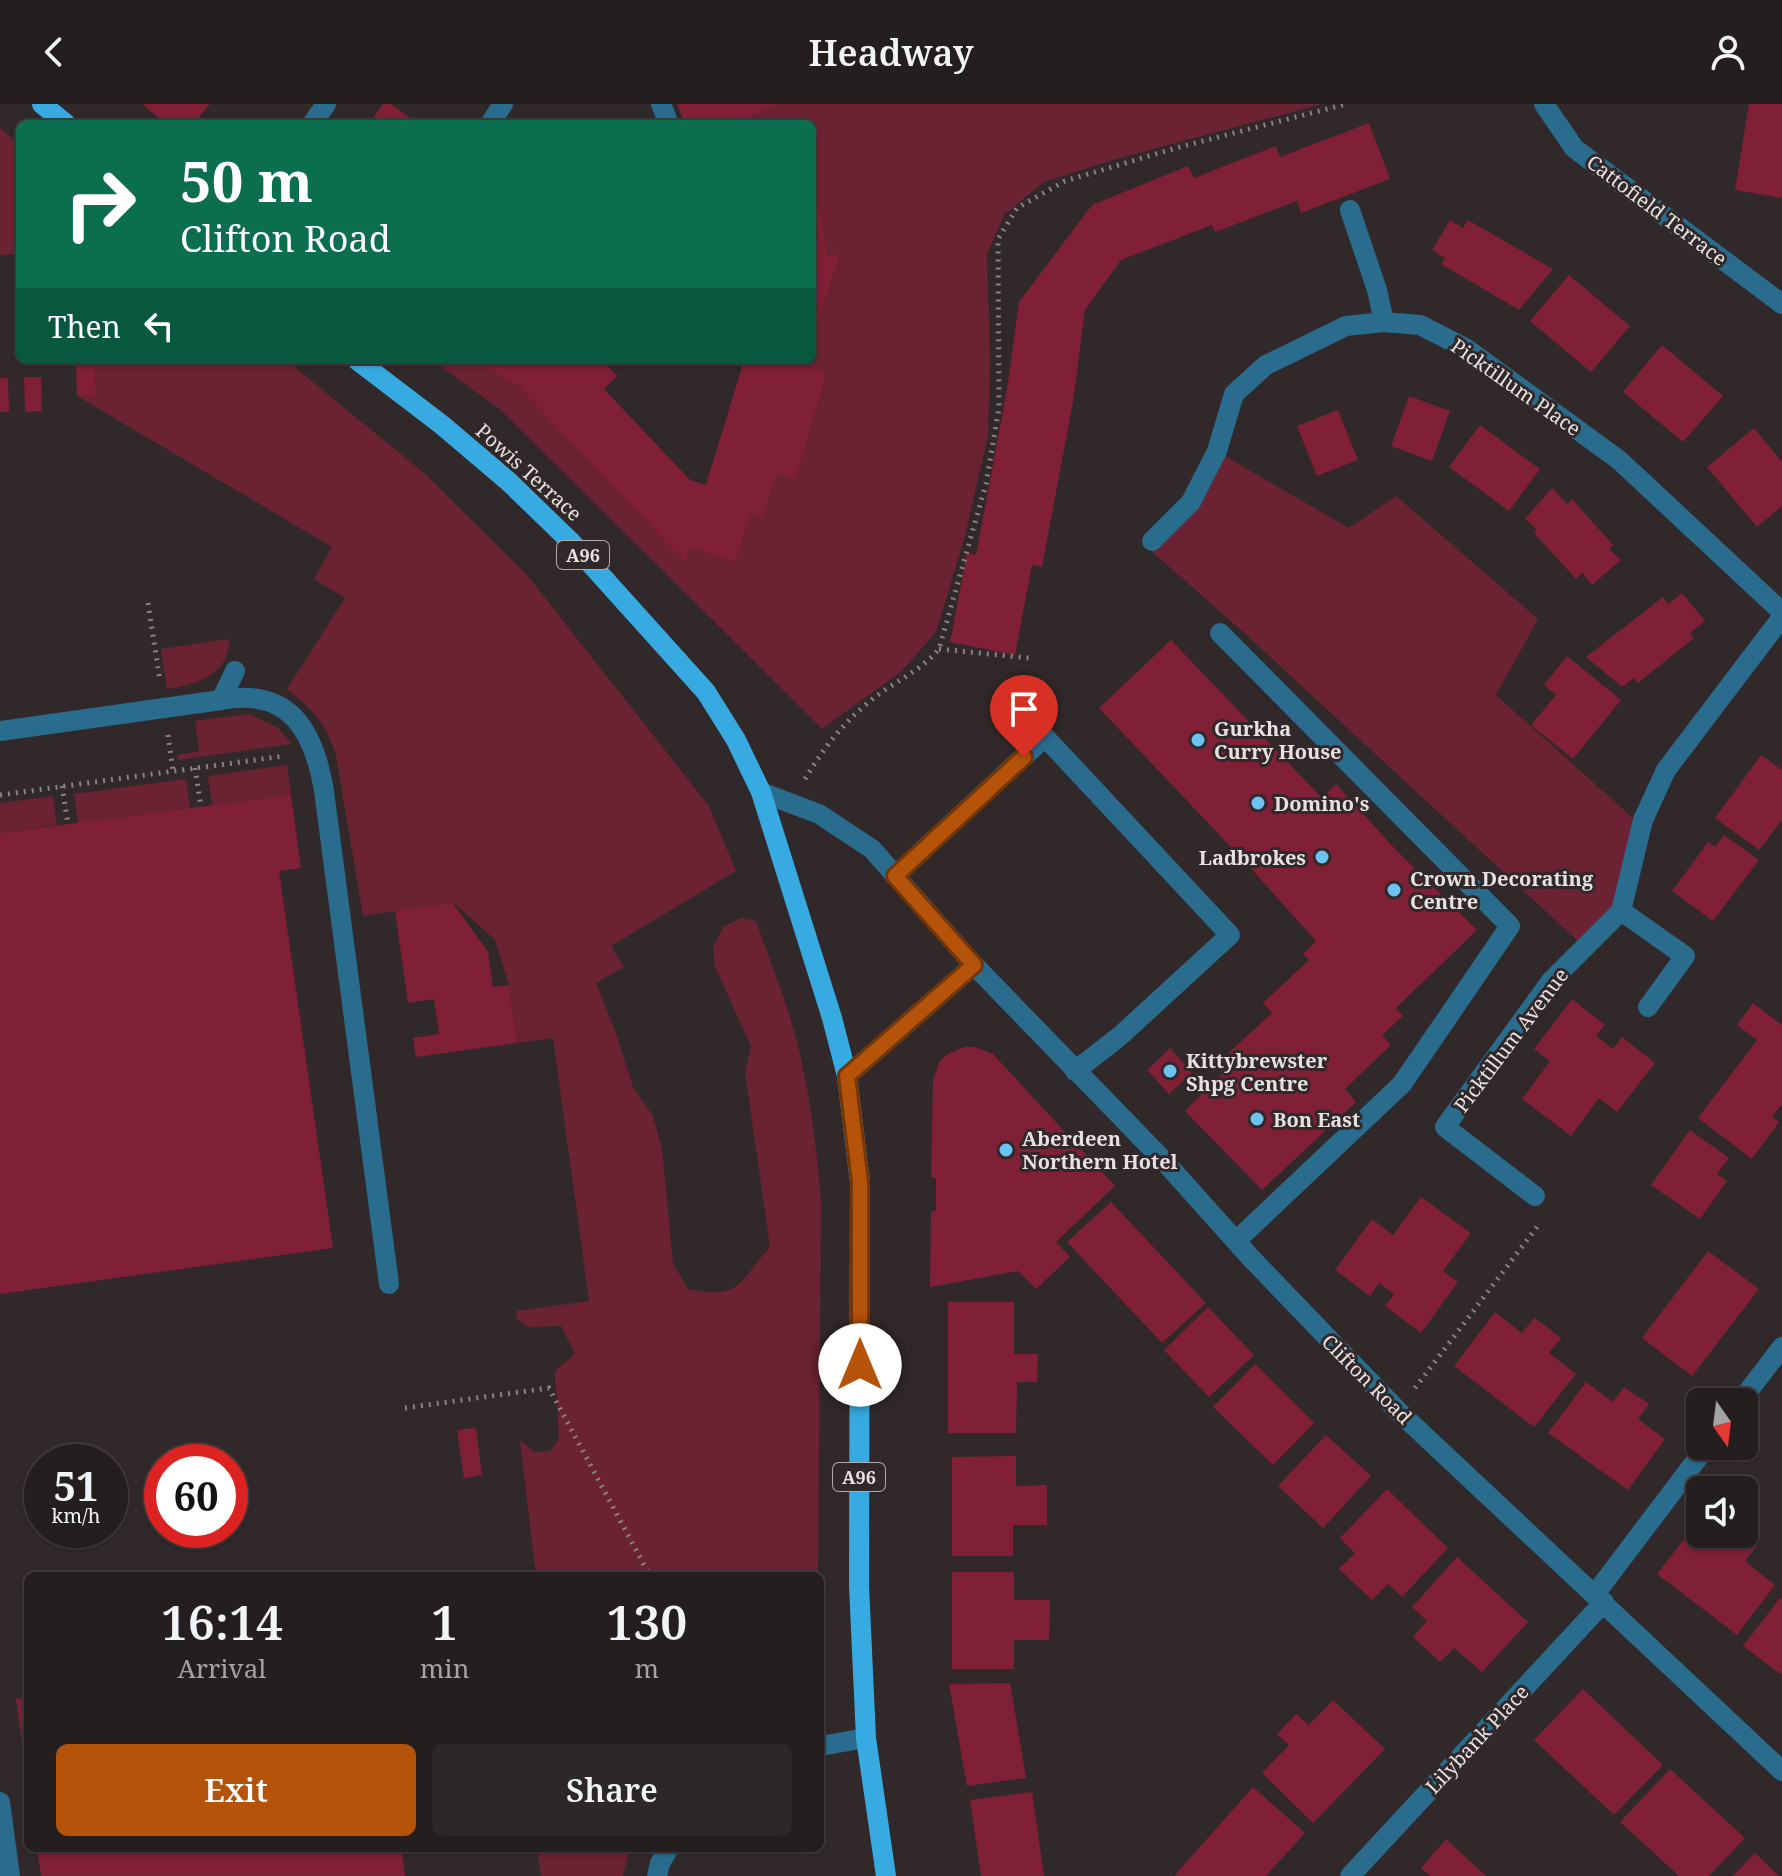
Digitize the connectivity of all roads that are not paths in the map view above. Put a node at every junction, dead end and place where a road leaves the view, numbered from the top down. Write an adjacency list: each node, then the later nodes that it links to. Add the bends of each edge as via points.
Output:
1 (42, 104): 3 (main road)
2 (1544, 104): 5 (street, Cattofield Terrace, via 1574,148)
3 (61, 120)
4 (1350, 210): 6 (street)
5 (1782, 304)
6 (1384, 322): 8 (street, Picktillum Place, via 1346,326 1305,343 1266,365 1234,394 1217,451 1191,502); 9 (street, Picktillum Place, via 1420,325 1505,376 1619,460)
7 (362, 364): 14 (main road, Powis Terrace / A96, via 508,481 571,542 706,692)
8 (1152, 541)
9 (1782, 614): 16 (street, via 1666,770 1643,820)
10 (1220, 633): 22 (street, via 1510,926 1402,1084)
11 (235, 671): 12 (street)
12 (221, 700): 13 (street); 23 (street, via 258,698 280,706 299,723 316,752)
13 (0, 731)
14 (761, 792): 15 (street, Clifton Road, via 819,814 872,849); 20 (main road, A96)
15 (895, 876): 17 (street, Clifton Road); 19 (street, via 1045,737 1230,935)
16 (1621, 911): 18 (street, via 1685,956); 21 (street, Picktillum Avenue, via 1551,981 1445,1127)
17 (974, 965): 19 (street, Clifton Road); 20 (street)
18 (1648, 1007)
19 (1075, 1071): 22 (street, Clifton Road)
20 (847, 1076): 28 (main road, A96, via 860,1182 859,1586)
21 (1535, 1196)
22 (1236, 1241): 27 (street, Clifton Road, via 1398,1411)
23 (389, 1284)
24 (1782, 1347): 25 (street)
25 (1751, 1388)
26 (1697, 1460): 27 (street, Lilybank Place)
27 (1600, 1598): 30 (street, Clifton Road); 36 (street, Lilybank Place)
28 (866, 1738): 29 (street); 35 (main road, A96)
29 (824, 1745)
30 (1782, 1771)
31 (0, 1802): 33 (street)
32 (667, 1852): 34 (street)
33 (10, 1876)
34 (657, 1876)
35 (886, 1876)
36 (1350, 1876)

